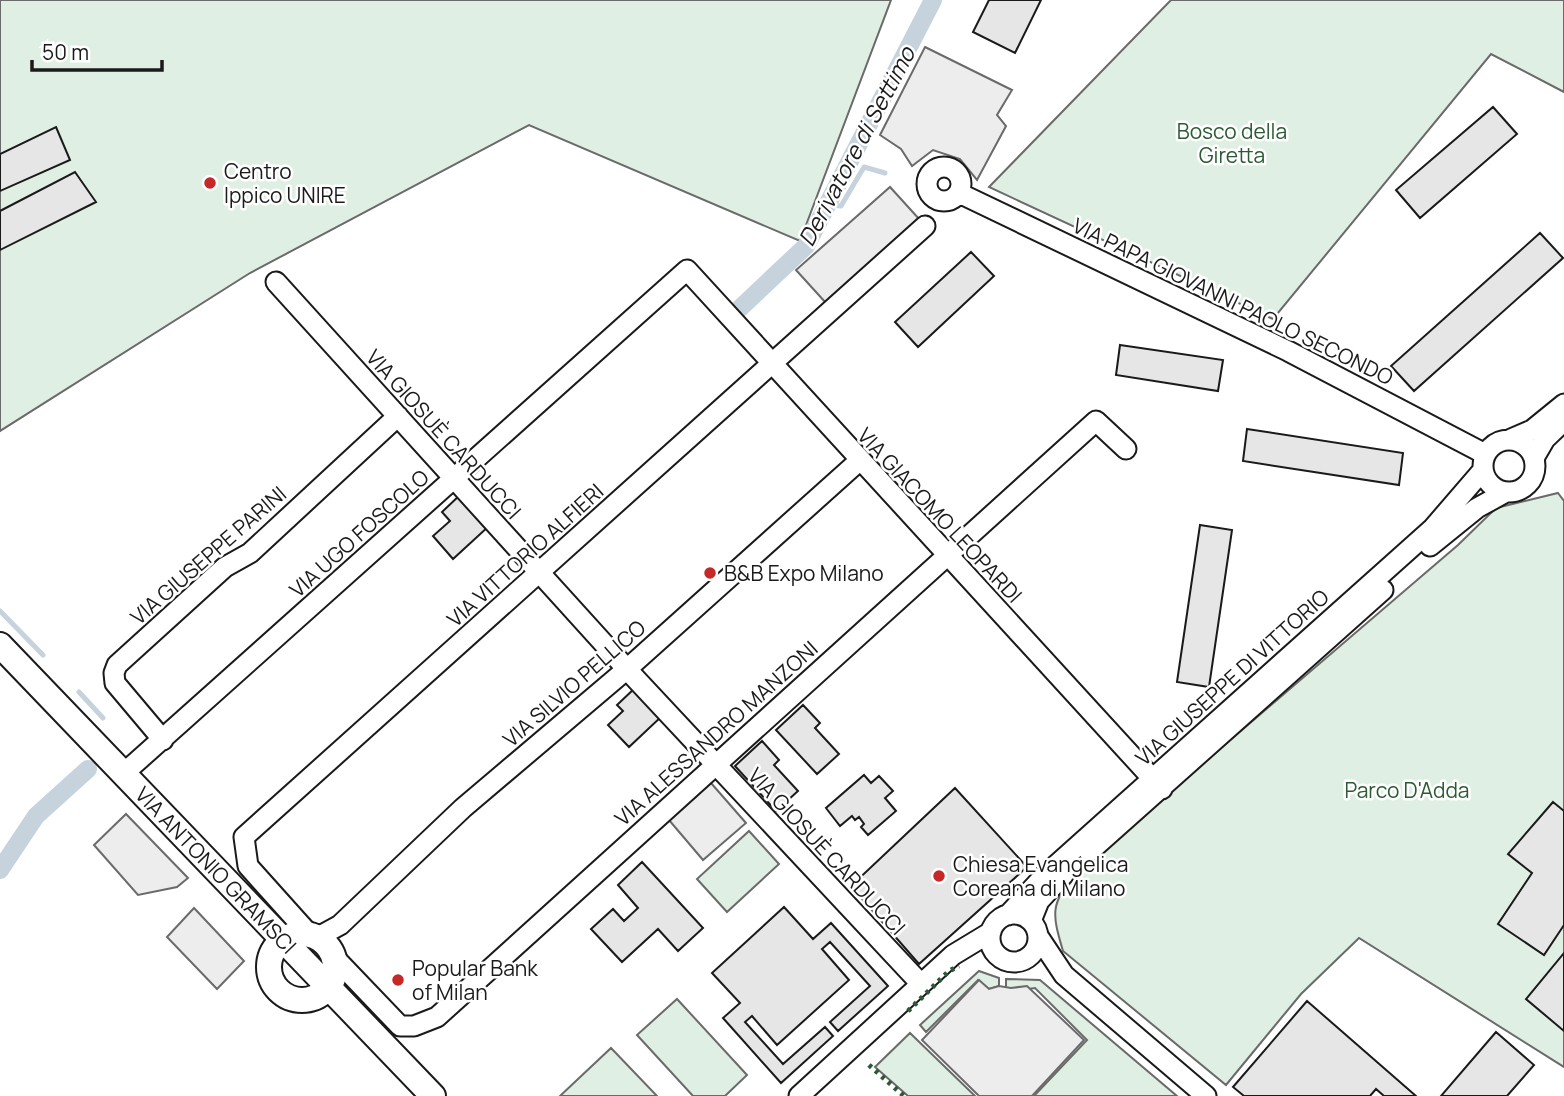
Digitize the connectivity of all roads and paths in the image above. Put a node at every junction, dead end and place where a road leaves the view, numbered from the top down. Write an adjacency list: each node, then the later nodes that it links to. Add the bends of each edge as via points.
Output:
1 (959, 193): 13 (street, VIA PAPA GIOVANNI PAOLO SECONDO, via 1288,351)
2 (925, 226): 5 (street, VIA VITTORIO ALFIERI)
3 (687, 270): 5 (street, VIA GIACOMO LEOPARDI); 14 (street, VIA UGO FOSCOLO)
4 (276, 282): 7 (street, VIA GIOSUÈ CARDUCCI)
5 (771, 363): 12 (street, VIA GIACOMO LEOPARDI); 17 (street, VIA VITTORIO ALFIERI)
6 (1564, 404): 9 (street, via 1539,425)
7 (398, 416): 14 (street, VIA GIOSUÈ CARDUCCI); 21 (street, VIA GIUSEPPE PARINI, via 250,553 225,567 117,665 115,683)
8 (1564, 421): 11 (street)
9 (1511, 439): 11 (street, via 1523,444); 13 (street, via 1496,442)
10 (1126, 449): 16 (street, VIA ALESSANDRO MANZONI, via 1096,421)
11 (1534, 458): 15 (street, via 1535,472 1527,485)
12 (859, 461): 16 (street, VIA GIACOMO LEOPARDI); 20 (street, VIA SILVIO PELLICO)
13 (1484, 462): 15 (street, via 1489,483); 24 (street, VIA GIUSEPPE DI VITTORIO, via 1433,528)
14 (453, 479): 17 (street, VIA GIOSUÈ CARDUCCI); 21 (street, VIA UGO FOSCOLO)
15 (1507, 492): 24 (street, VIA GIUSEPPE DI VITTORIO, via 1440,537)
16 (948, 555): 22 (street, VIA ALESSANDRO MANZONI); 24 (street, VIA GIACOMO LEOPARDI)
17 (539, 573): 20 (street, VIA GIOSUÈ CARDUCCI); 28 (street, VIA VITTORIO ALFIERI, via 244,837 248,866)
18 (0, 645): 23 (main road, VIA ANTONIO GRAMSCI)
19 (0, 662): 29 (main road, VIA ANTONIO GRAMSCI)
20 (627, 669): 22 (street, VIA GIOSUÈ CARDUCCI); 28 (street, VIA SILVIO PELLICO, via 463,808)
21 (163, 740): 23 (street, VIA UGO FOSCOLO)
22 (714, 764): 28 (street, VIA ALESSANDRO MANZONI, via 437,1017 400,1026); 34 (street, VIA GIOSUÈ CARDUCCI)
23 (123, 774): 29 (main road, VIA ANTONIO GRAMSCI)
24 (1157, 784): 25 (street, VIA GIUSEPPE DI VITTORIO, via 1045,875); 26 (street, VIA GIUSEPPE DI VITTORIO, via 1052,884)
25 (1007, 915): 26 (street, via 1016,914); 27 (street)
26 (1034, 928): 32 (street, via 1034,952); 33 (street)
27 (991, 932): 30 (street); 31 (street)
28 (320, 942): 29 (main road, via 292,935); 35 (main road, via 336,970)
29 (278, 945): 35 (main road, VIA ANTONIO GRAMSCI); 35 (main road, via 269,966 275,986 291,999)
30 (953, 955): 31 (street); 34 (street)
31 (997, 955): 32 (street)
32 (1021, 961): 33 (street)
33 (1064, 975): 39 (street)
34 (921, 984): 38 (street)
35 (323, 992): 36 (main road, VIA ANTONIO GRAMSCI); 37 (main road, VIA ANTONIO GRAMSCI)
36 (415, 1096)
37 (433, 1096)
38 (799, 1096)
39 (1206, 1096)

